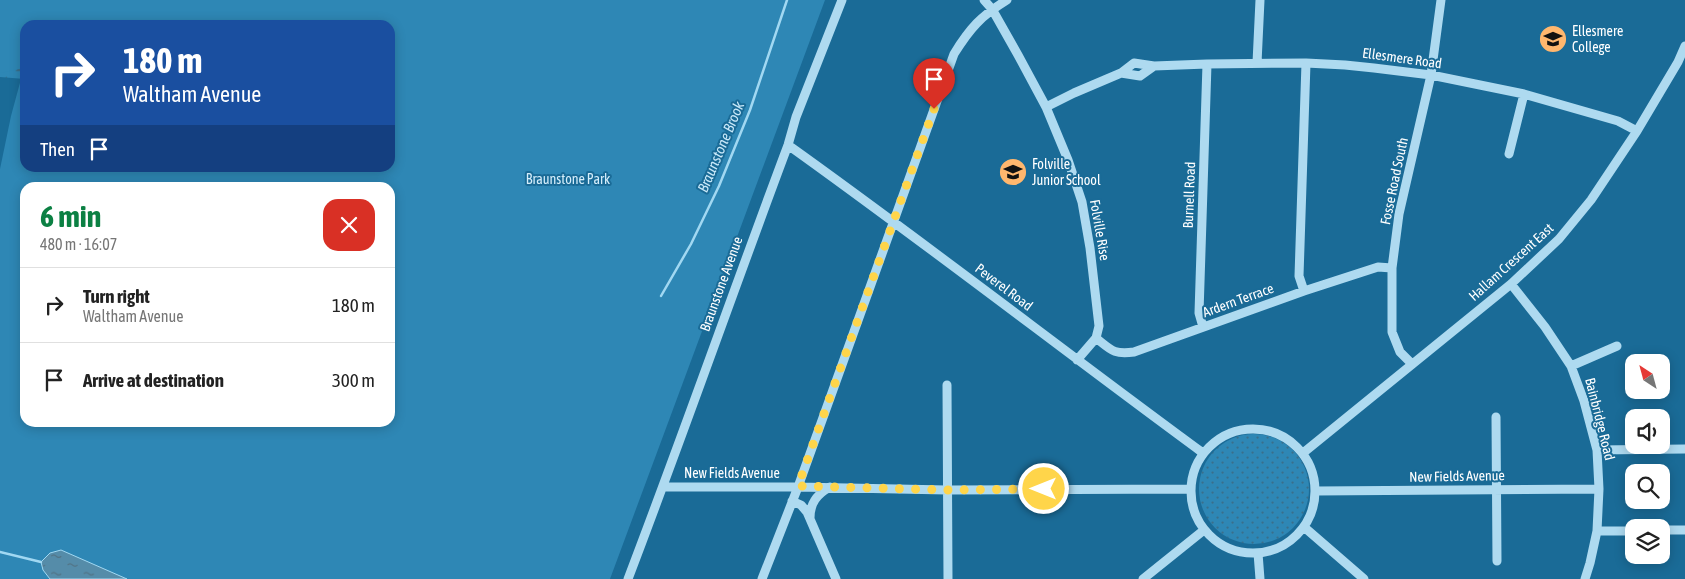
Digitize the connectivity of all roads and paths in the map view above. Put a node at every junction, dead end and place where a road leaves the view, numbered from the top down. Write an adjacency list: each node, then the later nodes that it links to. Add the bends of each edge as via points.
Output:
1 (842, 0): 15 (street, Braunstone Avenue)
2 (984, 0): 6 (street, Folville Rise)
3 (1007, 0): 6 (street)
4 (1260, 0): 8 (street)
5 (1441, 0): 11 (street, Fosse Road South)
6 (992, 9): 13 (street, Folville Rise); 17 (street, via 970,30 954,54)
7 (1685, 46): 14 (street, Hallam Crescent East)
8 (1257, 63): 9 (street, Ellesmere Road); 10 (street, Ellesmere Road)
9 (1306, 63): 11 (street, Ellesmere Road, via 1344,64); 20 (street, via 1299,276)
10 (1208, 64): 13 (street, Ellesmere Road, via 1154,66 1134,63 1121,73); 21 (street, Burnell Road, via 1198,313)
11 (1431, 75): 12 (street, Ellesmere Road); 18 (street, Fosse Road South, via 1399,214)
12 (1524, 94): 14 (street, Ellesmere Road, via 1618,121); 16 (street)
13 (1046, 107): 22 (street, Folville Rise, via 1082,202 1095,283 1099,326)
14 (1637, 131): 19 (street, Hallam Crescent East, via 1565,231)
15 (788, 145): 17 (street, Peverel Road); 35 (street, Braunstone Avenue)
16 (1509, 154)
17 (894, 220): 24 (street, Peverel Road); 33 (street)
18 (1392, 268): 20 (street, Ardern Terrace, via 1378,267); 25 (street, Fosse Road South, via 1392,332 1400,352)
19 (1510, 284): 25 (street, Hallam Crescent East); 26 (street, Bainbridge Road)
20 (1304, 291): 21 (street, Ardern Terrace)
21 (1203, 327): 22 (street, Ardern Terrace, via 1121,354 1110,350)
22 (1096, 338): 24 (street)
23 (1617, 346): 26 (street)
24 (1076, 360): 31 (street, Peverel Road)
25 (1412, 364): 32 (street, Hallam Crescent East)
26 (1571, 366): 30 (street, Bainbridge Road)
27 (947, 385): 39 (street)
28 (1496, 417): 37 (street)
29 (1685, 449): 30 (street)
30 (1597, 450): 38 (street, Bainbridge Road)
31 (1203, 453): 32 (street, via 1222,436 1249,428 1281,434); 36 (street, via 1195,466)
32 (1303, 453): 40 (street, via 1312,471)
33 (798, 486): 34 (street, New Fields Avenue); 35 (street, New Fields Avenue); 41 (street)
34 (830, 487): 39 (street, New Fields Avenue); 42 (street, via 815,498)
35 (663, 488): 51 (street, Braunstone Avenue)
36 (1190, 489): 39 (street, New Fields Avenue); 44 (street, via 1194,511)
37 (1496, 489): 38 (street, New Fields Avenue); 40 (street, New Fields Avenue); 50 (street)
38 (1599, 489): 47 (street, Bainbridge Road)
39 (947, 490): 54 (street)
40 (1316, 491): 43 (street, via 1312,511)
41 (792, 501): 42 (street, via 801,505); 52 (street)
42 (810, 518): 53 (street)
43 (1304, 527): 49 (street, via 1273,550); 57 (street)
44 (1204, 530): 49 (street, via 1232,550); 55 (street)
45 (1670, 530): 46 (street)
46 (1685, 530)
47 (1597, 531): 48 (street); 58 (street, Bainbridge Road)
48 (1625, 531)
49 (1258, 553): 56 (street)
50 (1497, 561)
51 (628, 579)
52 (762, 579)
53 (836, 579)
54 (948, 579)
55 (1143, 579)
56 (1260, 579)
57 (1364, 579)
58 (1585, 579)

